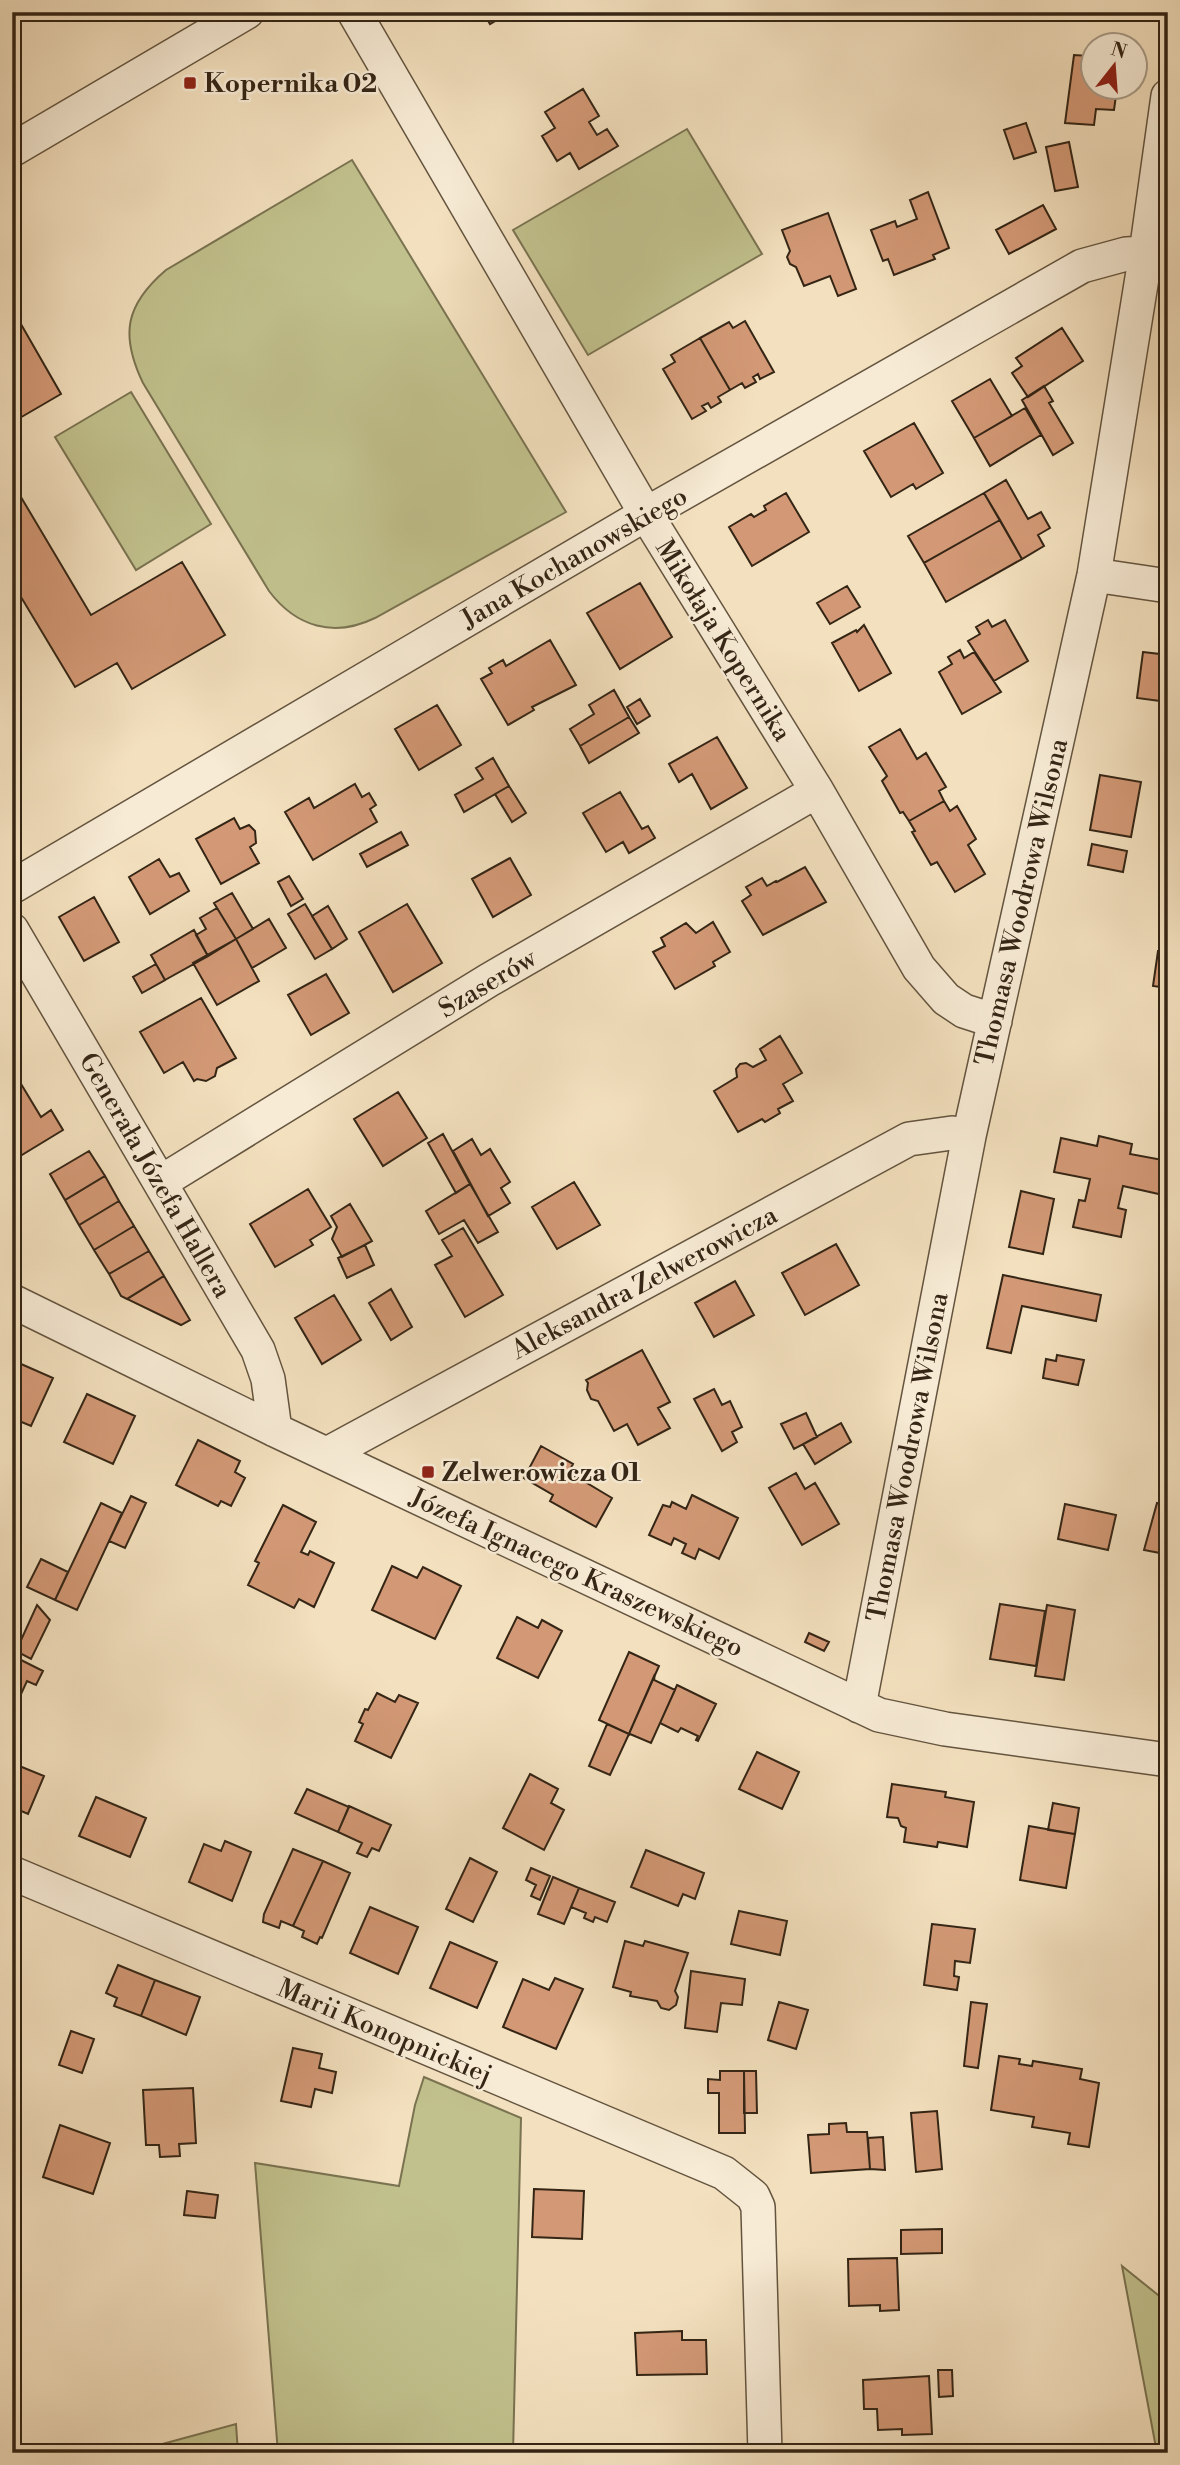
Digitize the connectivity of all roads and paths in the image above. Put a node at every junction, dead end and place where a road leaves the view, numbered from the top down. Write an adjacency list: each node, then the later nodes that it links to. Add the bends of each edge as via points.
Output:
1 (247, 12): 4 (street)
2 (354, 12): 6 (street, Mikołaja Kopernika)
3 (1168, 96): 5 (street, Thomasa Woodrowa Wilsona)
4 (12, 150)
5 (1146, 253): 6 (street, Jana Kochanowskiego, via 1082,266); 7 (street, Thomasa Woodrowa Wilsona)
6 (646, 514): 9 (street, Mikołaja Kopernika); 10 (street, Jana Kochanowskiego)
7 (1094, 575): 8 (street); 12 (street, Thomasa Woodrowa Wilsona)
8 (1168, 586)
9 (817, 791): 12 (street, Mikołaja Kopernika, via 919,968 964,1012); 14 (street, Szaserów, via 489,980)
10 (12, 887)
11 (12, 929): 14 (street, Generała Józefa Hallera)
12 (995, 1021): 13 (street, Thomasa Woodrowa Wilsona)
13 (969, 1136): 17 (street, Aleksandra Zelwerowicza, via 952,1133 909,1139); 18 (street, Thomasa Woodrowa Wilsona)
14 (161, 1182): 16 (street, Generała Józefa Hallera, via 258,1350 268,1379)
15 (12, 1301): 16 (street, Józefa Ignacego Kraszewskiego)
16 (275, 1430): 17 (street, Józefa Ignacego Kraszewskiego)
17 (327, 1454): 18 (street, Józefa Ignacego Kraszewskiego)
18 (859, 1706): 19 (street, Józefa Ignacego Kraszewskiego, via 879,1715 945,1729)
19 (1168, 1760)
20 (12, 1873): 21 (street, Marii Konopnickiej, via 724,2173 753,2196 758,2207)
21 (765, 2453)

